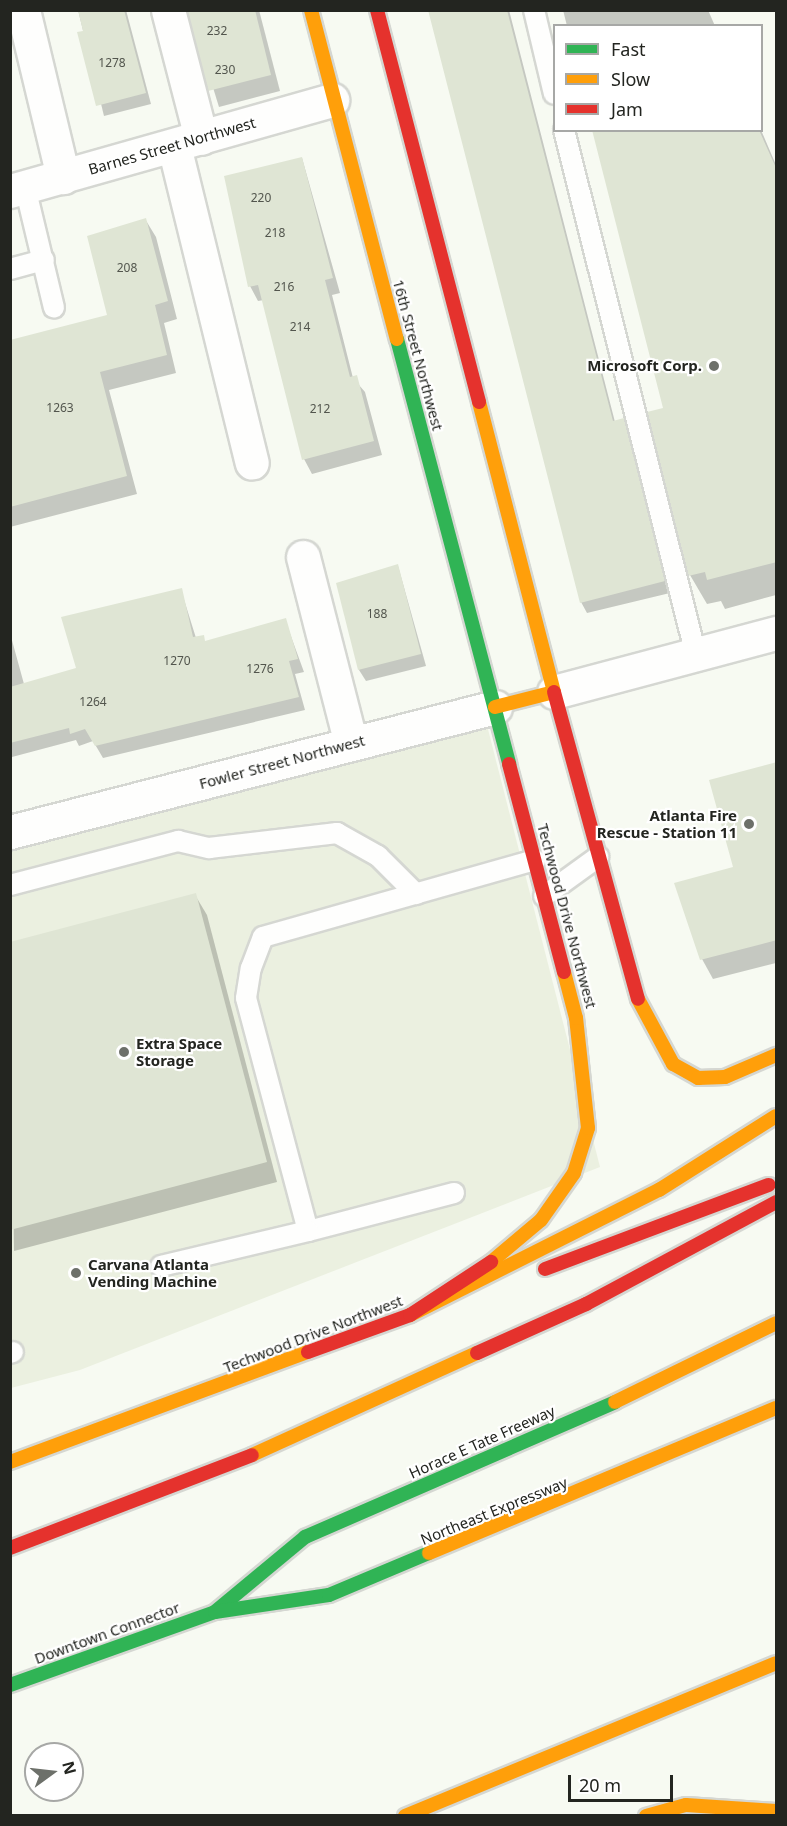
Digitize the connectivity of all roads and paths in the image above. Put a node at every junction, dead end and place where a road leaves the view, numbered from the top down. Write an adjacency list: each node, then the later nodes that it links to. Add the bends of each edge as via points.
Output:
1 (23, 10): 10 (street)
2 (168, 10): 9 (street)
3 (311, 10): 7 (main road, 16th Street Northwest)
4 (377, 10): 19 (main road)
5 (534, 10): 6 (lane)
6 (553, 86)
7 (332, 100): 9 (street, Barnes Street Northwest); 20 (main road, 16th Street Northwest)
8 (565, 132): 18 (lane)
9 (187, 142): 10 (street, Barnes Street Northwest); 15 (street)
10 (63, 177): 11 (street, Barnes Street Northwest)
11 (18, 189): 12 (lane)
12 (44, 260): 13 (lane); 14 (lane)
13 (10, 269)
14 (54, 308)
15 (252, 463)
16 (303, 557): 21 (street)
17 (777, 633): 18 (street)
18 (696, 655): 19 (street)
19 (554, 692): 20 (main road, Fowler Street Northwest); 23 (main road)
20 (495, 707): 21 (street, Fowler Street Northwest); 24 (main road, Techwood Drive Northwest)
21 (351, 744): 22 (street, Fowler Street Northwest)
22 (10, 832)
23 (598, 857): 27 (lane); 28 (main road, via 634,989 652,1032 673,1064 698,1078 725,1077)
24 (535, 860): 26 (lane); 27 (main road, Techwood Drive Northwest)
25 (10, 885): 26 (lane, via 178,841 209,849 337,833 378,856)
26 (416, 894): 33 (lane, via 263,937 252,968 246,998)
27 (544, 896): 35 (main road, Techwood Drive Northwest, via 581,1038 588,1128 578,1161 541,1220 491,1262)
28 (777, 1055)
29 (777, 1116): 35 (main road, via 659,1190)
30 (777, 1182): 35 (main road)
31 (454, 1193): 33 (lane)
32 (777, 1202): 41 (main road, via 512,1338 257,1453)
33 (308, 1231): 34 (lane)
34 (161, 1266)
35 (410, 1315): 40 (main road, Techwood Drive Northwest)
36 (777, 1323): 42 (main road, Horace E Tate Freeway, via 650,1387 305,1537)
37 (777, 1408): 39 (main road, Northeast Expressway)
38 (766, 1431): 39 (main road)
39 (726, 1432): 42 (main road, Northeast Expressway, via 329,1595)
40 (10, 1462)
41 (10, 1548)
42 (215, 1612): 44 (main road, Downtown Connector)
43 (777, 1663): 46 (main road)
44 (10, 1685)
45 (777, 1811): 47 (main road, via 686,1805)
46 (405, 1815)
47 (646, 1815)

